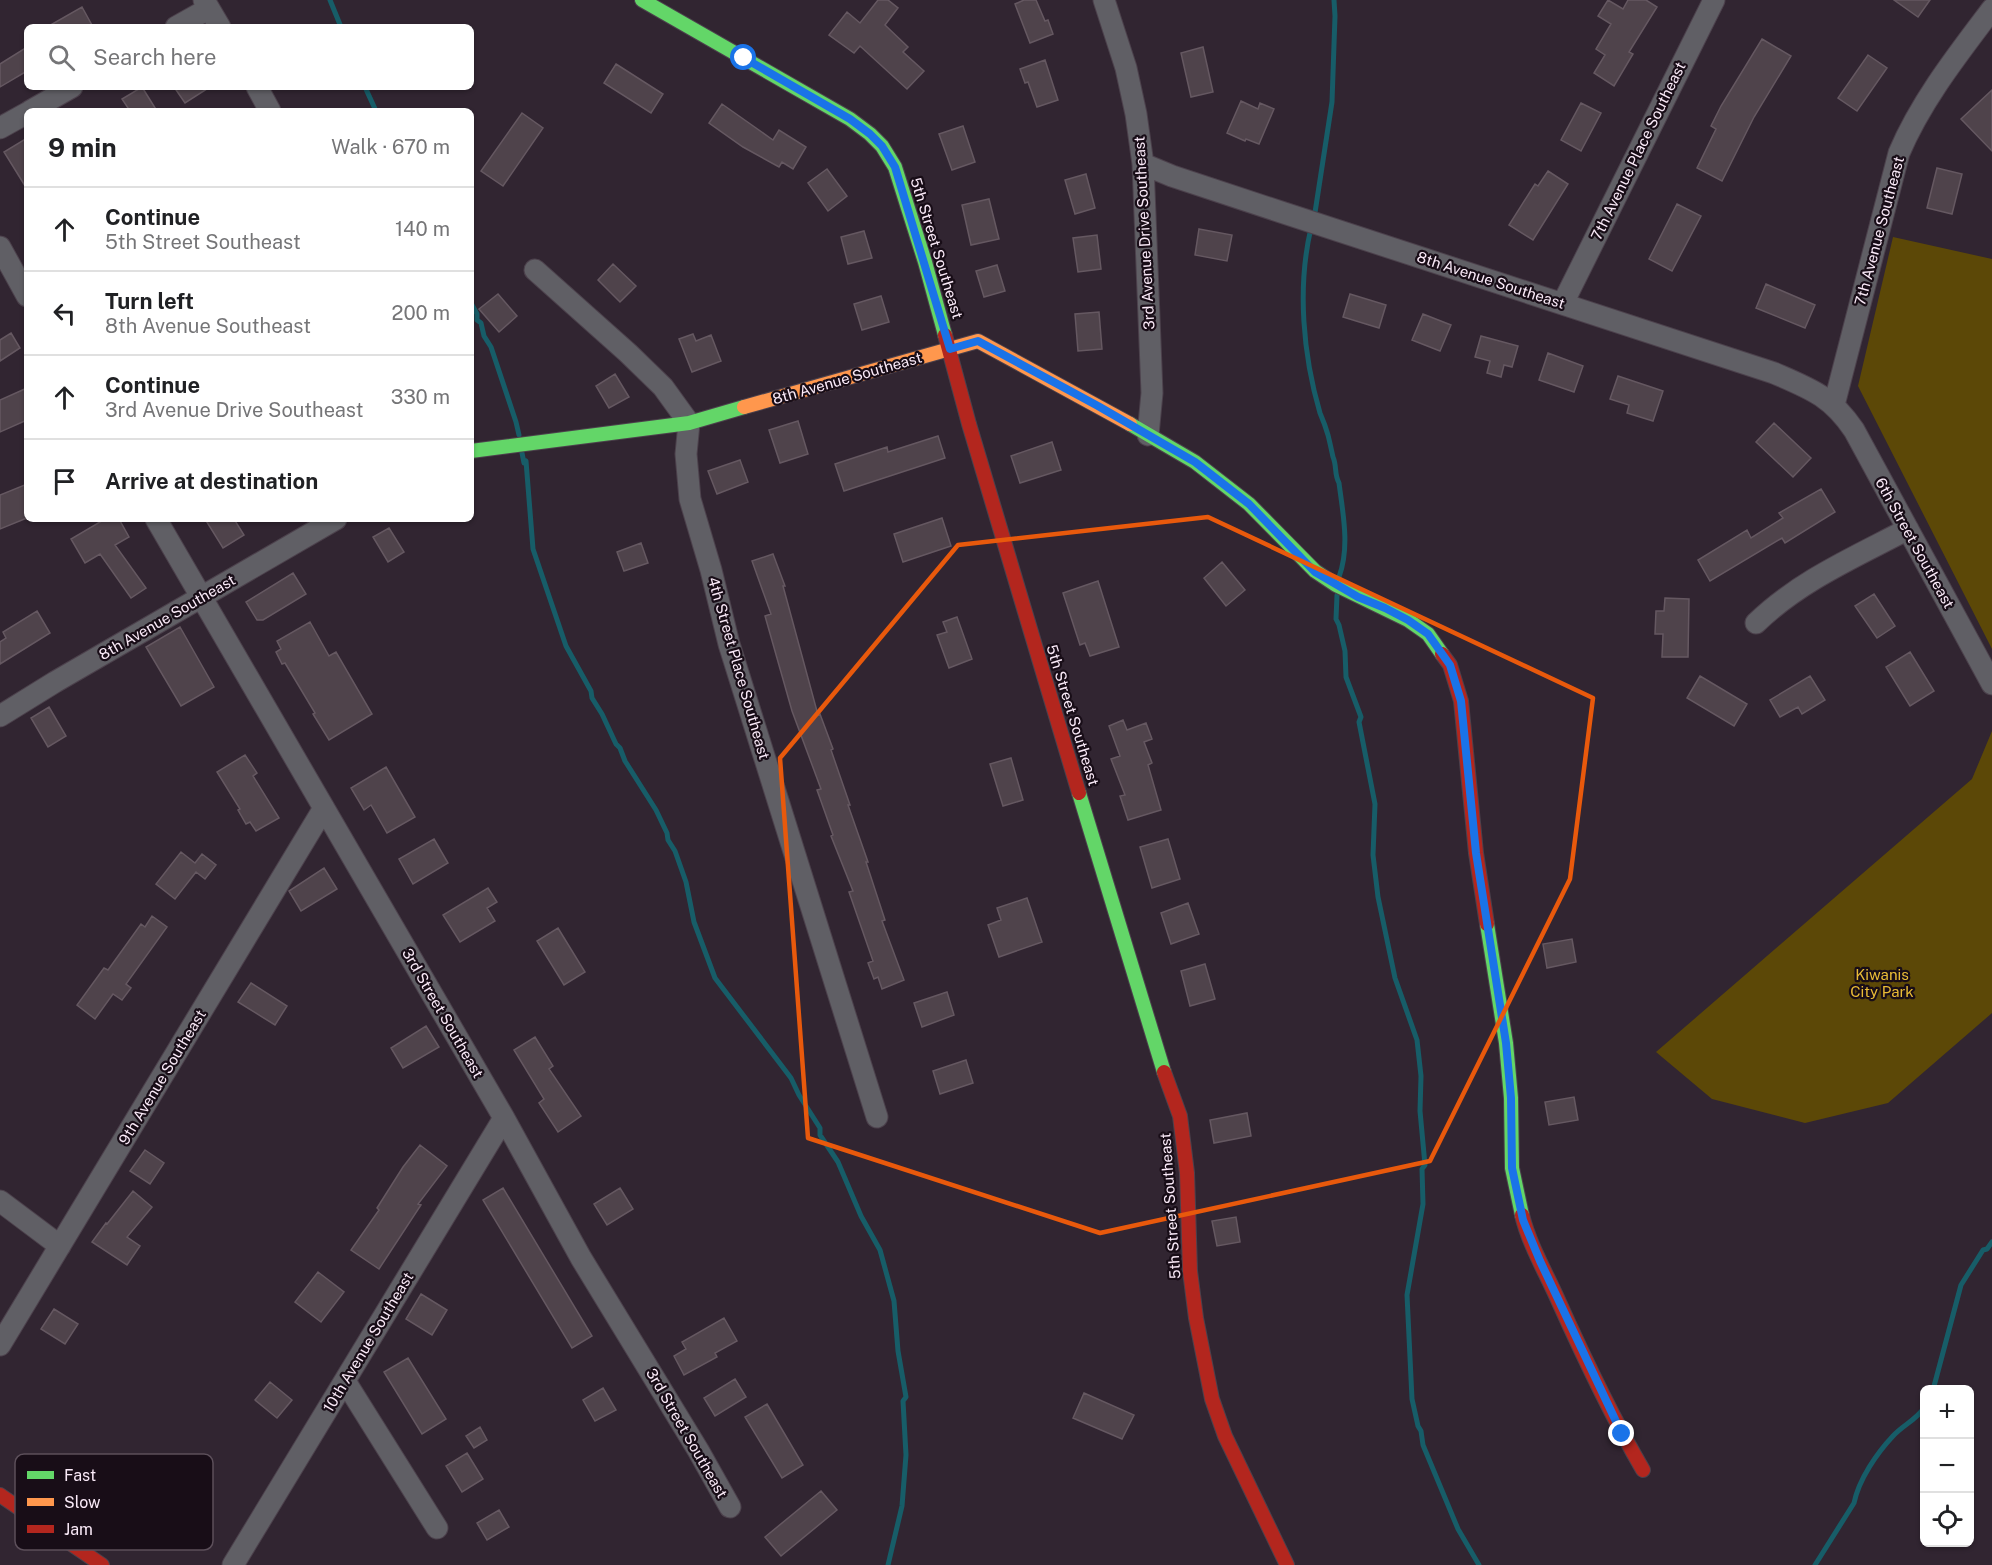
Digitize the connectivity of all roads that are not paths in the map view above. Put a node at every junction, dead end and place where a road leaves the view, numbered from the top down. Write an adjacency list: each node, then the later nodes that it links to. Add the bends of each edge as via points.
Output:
1 (642, 0): 19 (street, 5th Street Southeast, via 850,119 882,146 895,167)
2 (1104, 0): 14 (street, 3rd Avenue Drive Southeast, via 1126,68)
3 (1713, 0): 18 (street, 7th Avenue Place Southeast)
4 (206, 4): 6 (street); 7 (street)
5 (1992, 9): 20 (street, 7th Avenue Southeast, via 1906,135)
6 (180, 24)
7 (218, 24)
8 (67, 90): 10 (street)
9 (259, 90): 11 (street)
10 (35, 108)
11 (268, 108)
12 (24, 114): 13 (street)
13 (0, 128)
14 (1143, 164): 18 (street, 8th Avenue Southeast); 22 (street, 3rd Avenue Drive Southeast, via 1152,393)
15 (0, 247): 17 (street)
16 (535, 270): 21 (street, via 663,387)
17 (24, 291)
18 (1563, 303): 20 (street, 8th Avenue Southeast, via 1774,373 1813,389)
19 (950, 349): 21 (street, 8th Avenue Southeast); 22 (street, 8th Avenue Southeast, via 978,341); 46 (street, 5th Street Southeast, via 969,424 1180,1116 1193,1294 1212,1399 1225,1436)
20 (1834, 405): 26 (street, 6th Street Southeast, via 1854,430)
21 (689, 423): 23 (street, 8th Avenue Southeast); 32 (street, 4th Street Place Southeast, via 686,454 690,499 729,644)
22 (1148, 435): 38 (street, 8th Avenue Southeast, via 1232,489 1315,572 1428,634 1450,665 1461,701 1476,853 1506,1043 1512,1168 1523,1220 1585,1359)
23 (474, 452)
24 (158, 522): 27 (street, 3rd Street Southeast)
25 (331, 522): 27 (street, 8th Avenue Southeast)
26 (1908, 529): 28 (street, via 1800,587); 29 (street, 6th Street Southeast)
27 (202, 597): 30 (street, 8th Avenue Southeast); 31 (street, 3rd Street Southeast)
28 (1756, 623)
29 (1992, 684)
30 (0, 716)
31 (324, 808): 33 (street, 3rd Street Southeast); 35 (street, 9th Avenue Southeast)
32 (877, 1117)
33 (504, 1118): 37 (street, 10th Avenue Southeast); 41 (street, 3rd Street Southeast, via 581,1258)
34 (0, 1201): 35 (street)
35 (60, 1246): 36 (street, 9th Avenue Southeast)
36 (0, 1345)
37 (345, 1381): 42 (street); 45 (street, 10th Avenue Southeast)
38 (1643, 1470)
39 (0, 1495): 40 (street)
40 (15, 1505)
41 (730, 1507)
42 (437, 1528)
43 (80, 1550): 44 (street)
44 (102, 1565)
45 (233, 1565)
46 (1287, 1565)

